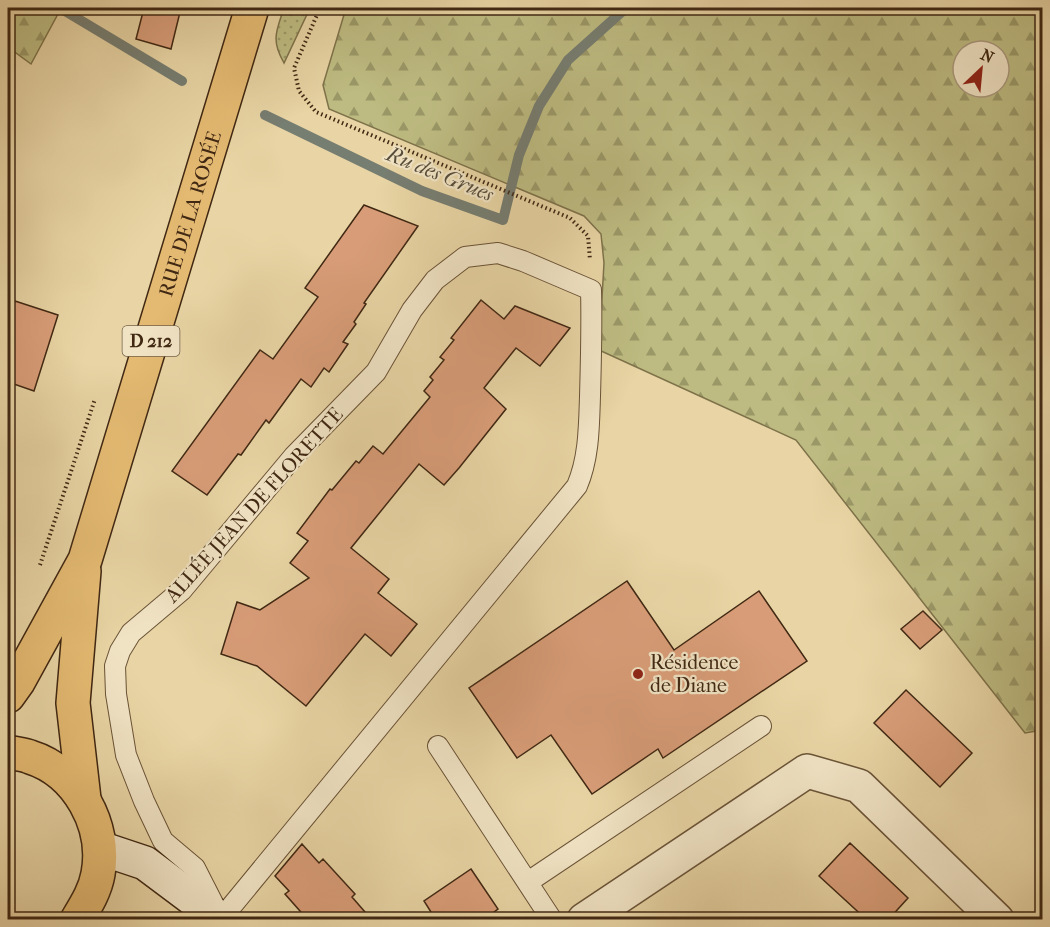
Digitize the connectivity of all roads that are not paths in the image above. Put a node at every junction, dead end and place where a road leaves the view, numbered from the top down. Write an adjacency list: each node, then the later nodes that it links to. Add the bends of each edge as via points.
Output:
1 (252, 8): 2 (main road, RUE DE LA ROSÉE / D 212)
2 (85, 560): 3 (main road, RUE DE LA ROSÉE / D 212); 7 (main road, RUE DE LA ROSÉE / D 212, via 72,703)
3 (8, 696)
4 (761, 726): 9 (lane)
5 (438, 746): 9 (lane)
6 (8, 752): 7 (main road, via 32,757 61,773)
7 (84, 799): 8 (main road, via 95,822)
8 (100, 848): 10 (street, via 145,863); 11 (main road, via 98,874)
9 (528, 882): 12 (lane)
10 (221, 919): 10 (lane, ALLÉE JEAN DE FLORETTE, via 195,868 163,841 126,755 116,694 115,666 120,651 131,633 182,590 294,456 376,372 412,310 435,280 465,256 498,253 591,290 589,421 585,467 576,486)
11 (77, 920)
12 (552, 920)
13 (584, 920): 14 (street, via 807,771 859,786)
14 (997, 920)

